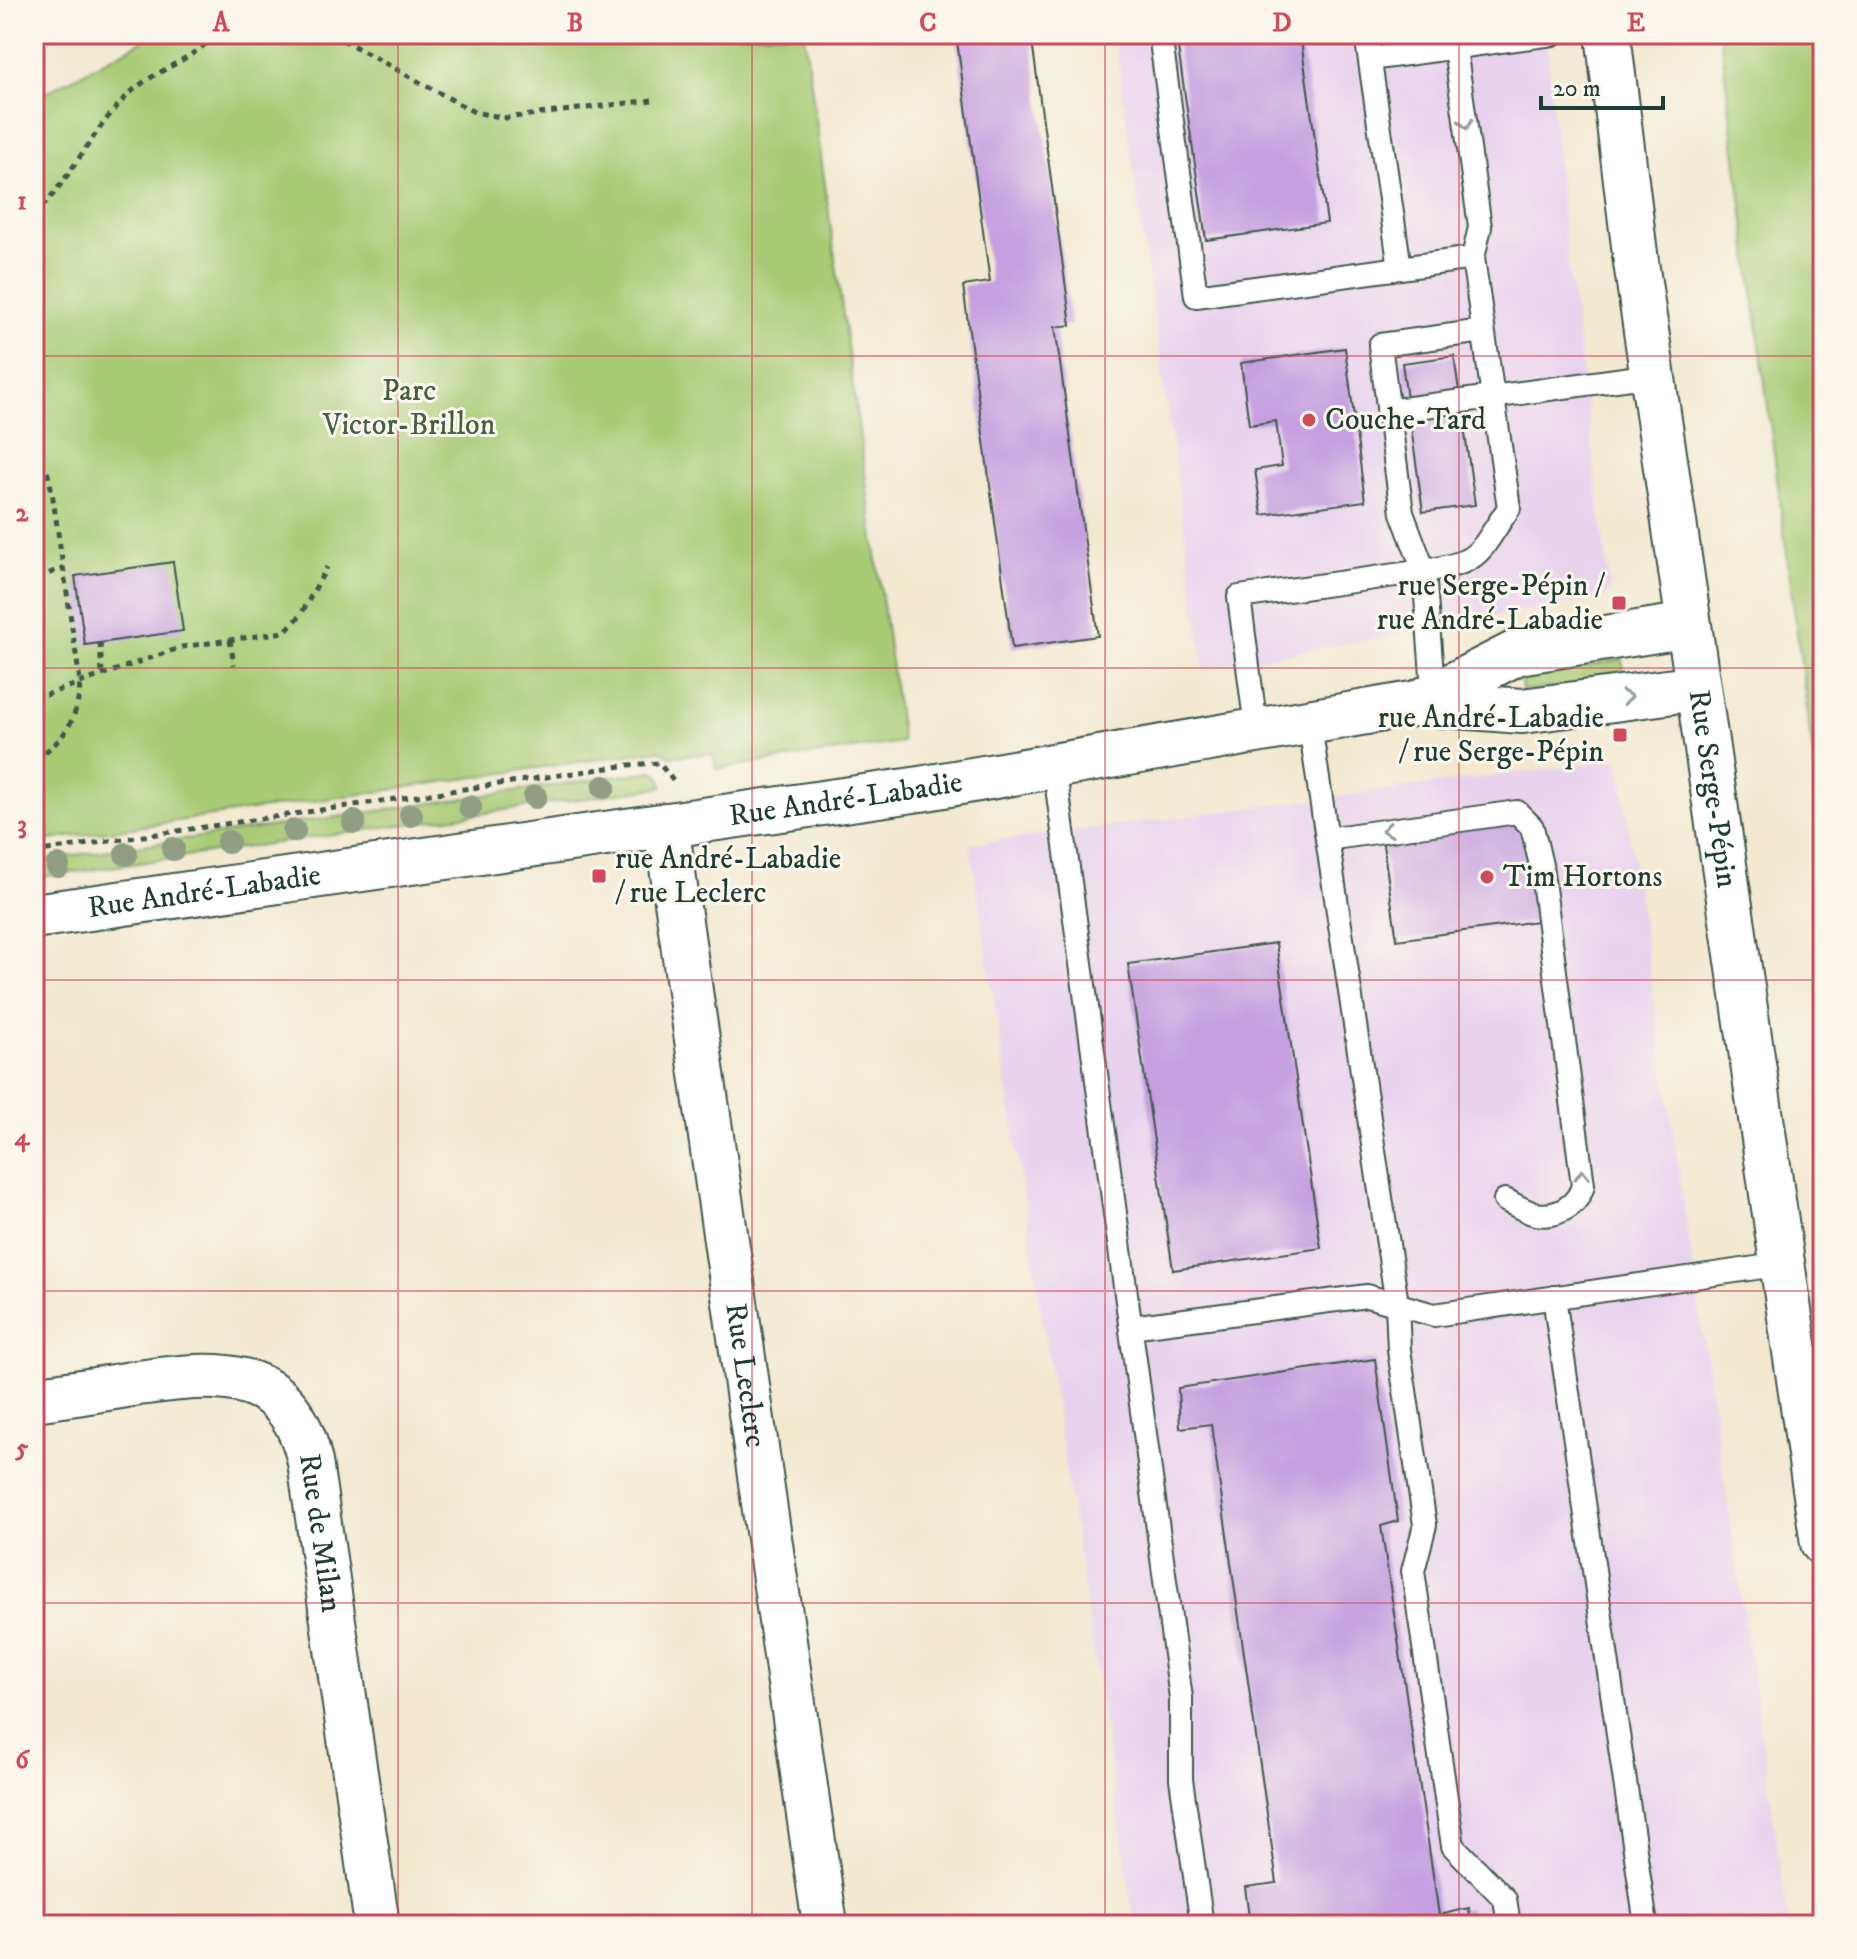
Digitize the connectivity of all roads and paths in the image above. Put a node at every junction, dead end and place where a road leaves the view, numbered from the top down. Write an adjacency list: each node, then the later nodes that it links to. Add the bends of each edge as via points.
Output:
1 (215, 34): 10 (path, via 126,97)
2 (332, 34): 9 (path, via 474,112 520,117)
3 (1160, 34): 12 (lane, via 1196,296)
4 (1366, 34): 8 (lane)
5 (1553, 34): 7 (lane)
6 (1608, 34): 14 (street, Rue Serge-Pépin)
7 (1454, 40): 8 (lane); 11 (lane, one-way to 11, via 1480,227)
8 (1370, 59): 12 (lane)
9 (652, 100)
10 (34, 215)
11 (1473, 258): 12 (lane); 13 (lane)
12 (1400, 268)
13 (1483, 331): 15 (lane); 16 (lane, via 1380,345)
14 (1653, 375): 15 (lane); 22 (street, Rue Serge-Pépin)
15 (1492, 397): 16 (lane); 20 (lane, via 1509,508 1475,557)
16 (1388, 411): 20 (lane, via 1402,513)
17 (34, 452): 18 (path, via 48,474)
18 (64, 567): 21 (path); 27 (path)
19 (327, 567): 23 (path, via 293,626)
20 (1424, 571): 30 (lane); 32 (lane, via 1239,597)
21 (38, 578)
22 (1688, 625): 28 (street, Rue Serge-Pépin); 30 (street, Rue André-Labadie, via 1518,652)
23 (230, 640): 25 (path); 26 (path, via 182,647)
24 (100, 643): 26 (path)
25 (234, 665)
26 (102, 673): 27 (path)
27 (80, 681): 29 (path); 33 (path, via 80,703 66,732)
28 (1697, 688): 30 (street, Rue André-Labadie, one-way to 28, via 1522,711); 41 (street, Rue Serge-Pépin)
29 (34, 699)
30 (1428, 700): 31 (street, Rue André-Labadie)
31 (1309, 719): 32 (street, Rue André-Labadie); 37 (lane)
32 (1256, 728): 34 (street, Rue André-Labadie)
33 (34, 759)
34 (1054, 765): 36 (street, Rue André-Labadie); 44 (lane)
35 (674, 780): 38 (path, via 659,763 640,763)
36 (666, 825): 39 (street, Rue André-Labadie); 48 (street, Rue Leclerc)
37 (1327, 839): 40 (lane, one-way to 37, via 1536,1214 1557,1212 1571,1206 1583,1185 1532,827 1517,812); 43 (lane)
38 (34, 852)
39 (34, 916)
40 (1505, 1200)
41 (1783, 1264): 42 (lane); 46 (street, Rue Serge-Pépin)
42 (1554, 1297): 43 (lane, via 1434,1315); 51 (lane)
43 (1397, 1304): 44 (lane, via 1367,1296); 50 (lane, via 1425,1525 1413,1571 1453,1846 1505,1899)
44 (1131, 1327): 49 (lane, via 1181,1698 1181,1779)
45 (34, 1399): 47 (street, Rue de Milan, via 223,1375 264,1390 295,1421 310,1462)
46 (1823, 1543)
47 (377, 1925)
48 (825, 1925)
49 (1202, 1925)
50 (1509, 1925)
51 (1646, 1925)

